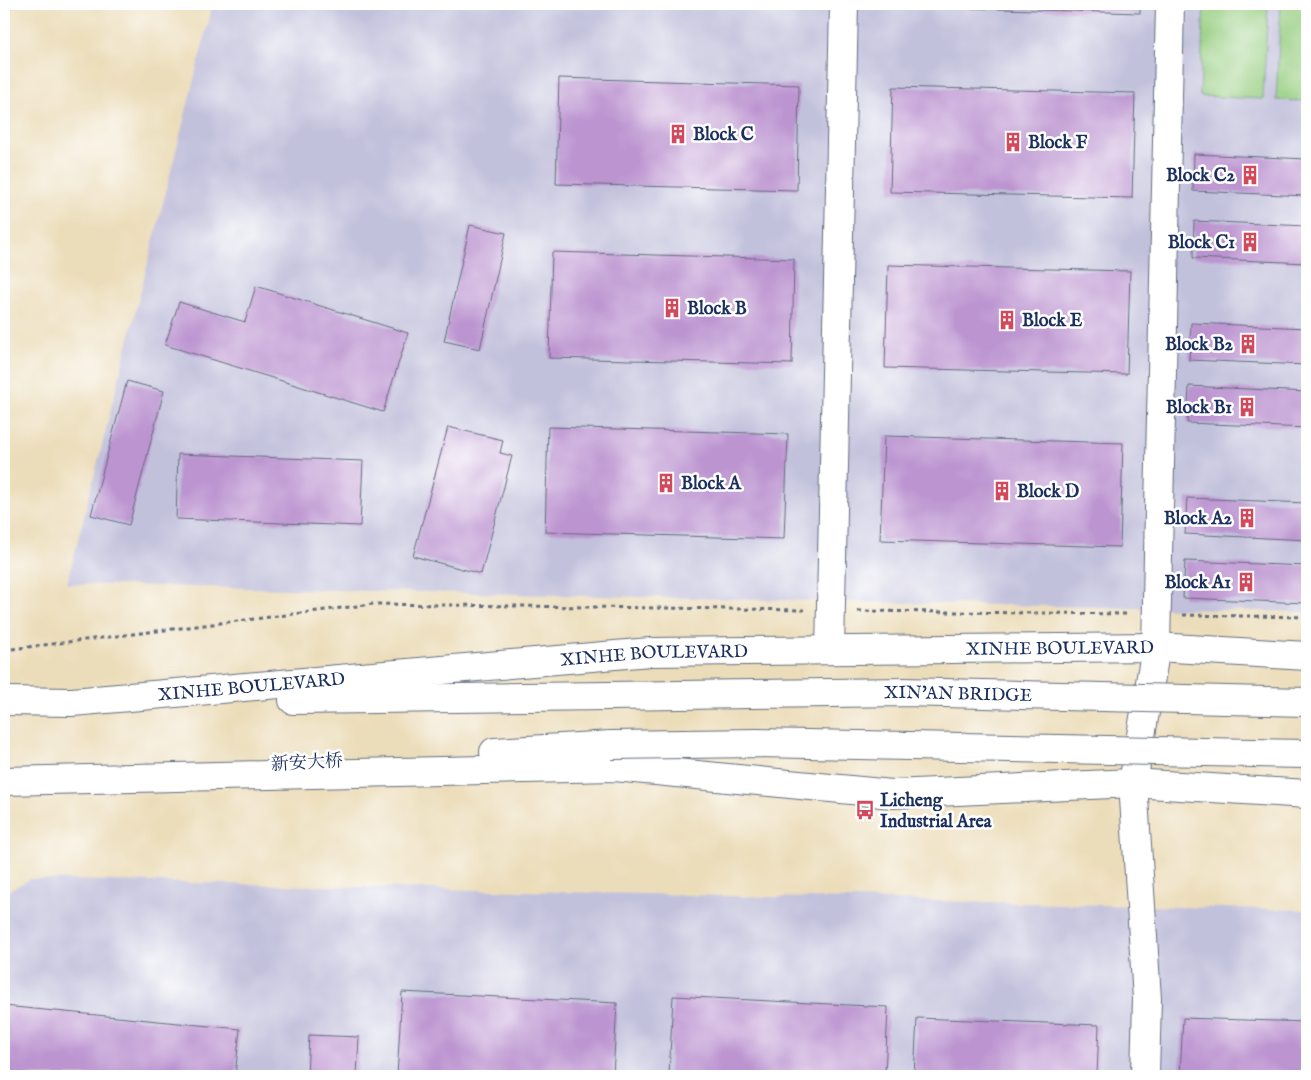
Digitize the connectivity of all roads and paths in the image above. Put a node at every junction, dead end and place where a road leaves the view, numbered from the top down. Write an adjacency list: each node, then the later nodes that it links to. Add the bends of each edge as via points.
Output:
1 (11, 4): 4 (path)
2 (844, 4): 5 (main road)
3 (1170, 4): 6 (main road)
4 (4, 31)
5 (831, 610): 6 (path); 9 (path, via 374,604); 10 (main road)
6 (1157, 615): 7 (path); 8 (main road)
7 (1307, 617)
8 (1156, 647): 10 (main road, XINHE BOULEVARD); 11 (main road, XINHE BOULEVARD); 17 (main road)
9 (4, 650)
10 (830, 650): 13 (main road, XINHE BOULEVARD, via 650,652)
11 (1307, 656)
12 (4, 701): 13 (main road, XINHE BOULEVARD)
13 (72, 702): 14 (main road, XIN'AN BRIDGE, bridge, via 904,692)
14 (1307, 702)
15 (1307, 754): 16 (main road, 新安大桥, bridge, via 757,743 611,745)
16 (4, 780): 17 (main road, via 615,767 892,794)
17 (1133, 783): 18 (main road); 19 (main road, via 1147,999)
18 (1307, 794)
19 (1145, 1076)

